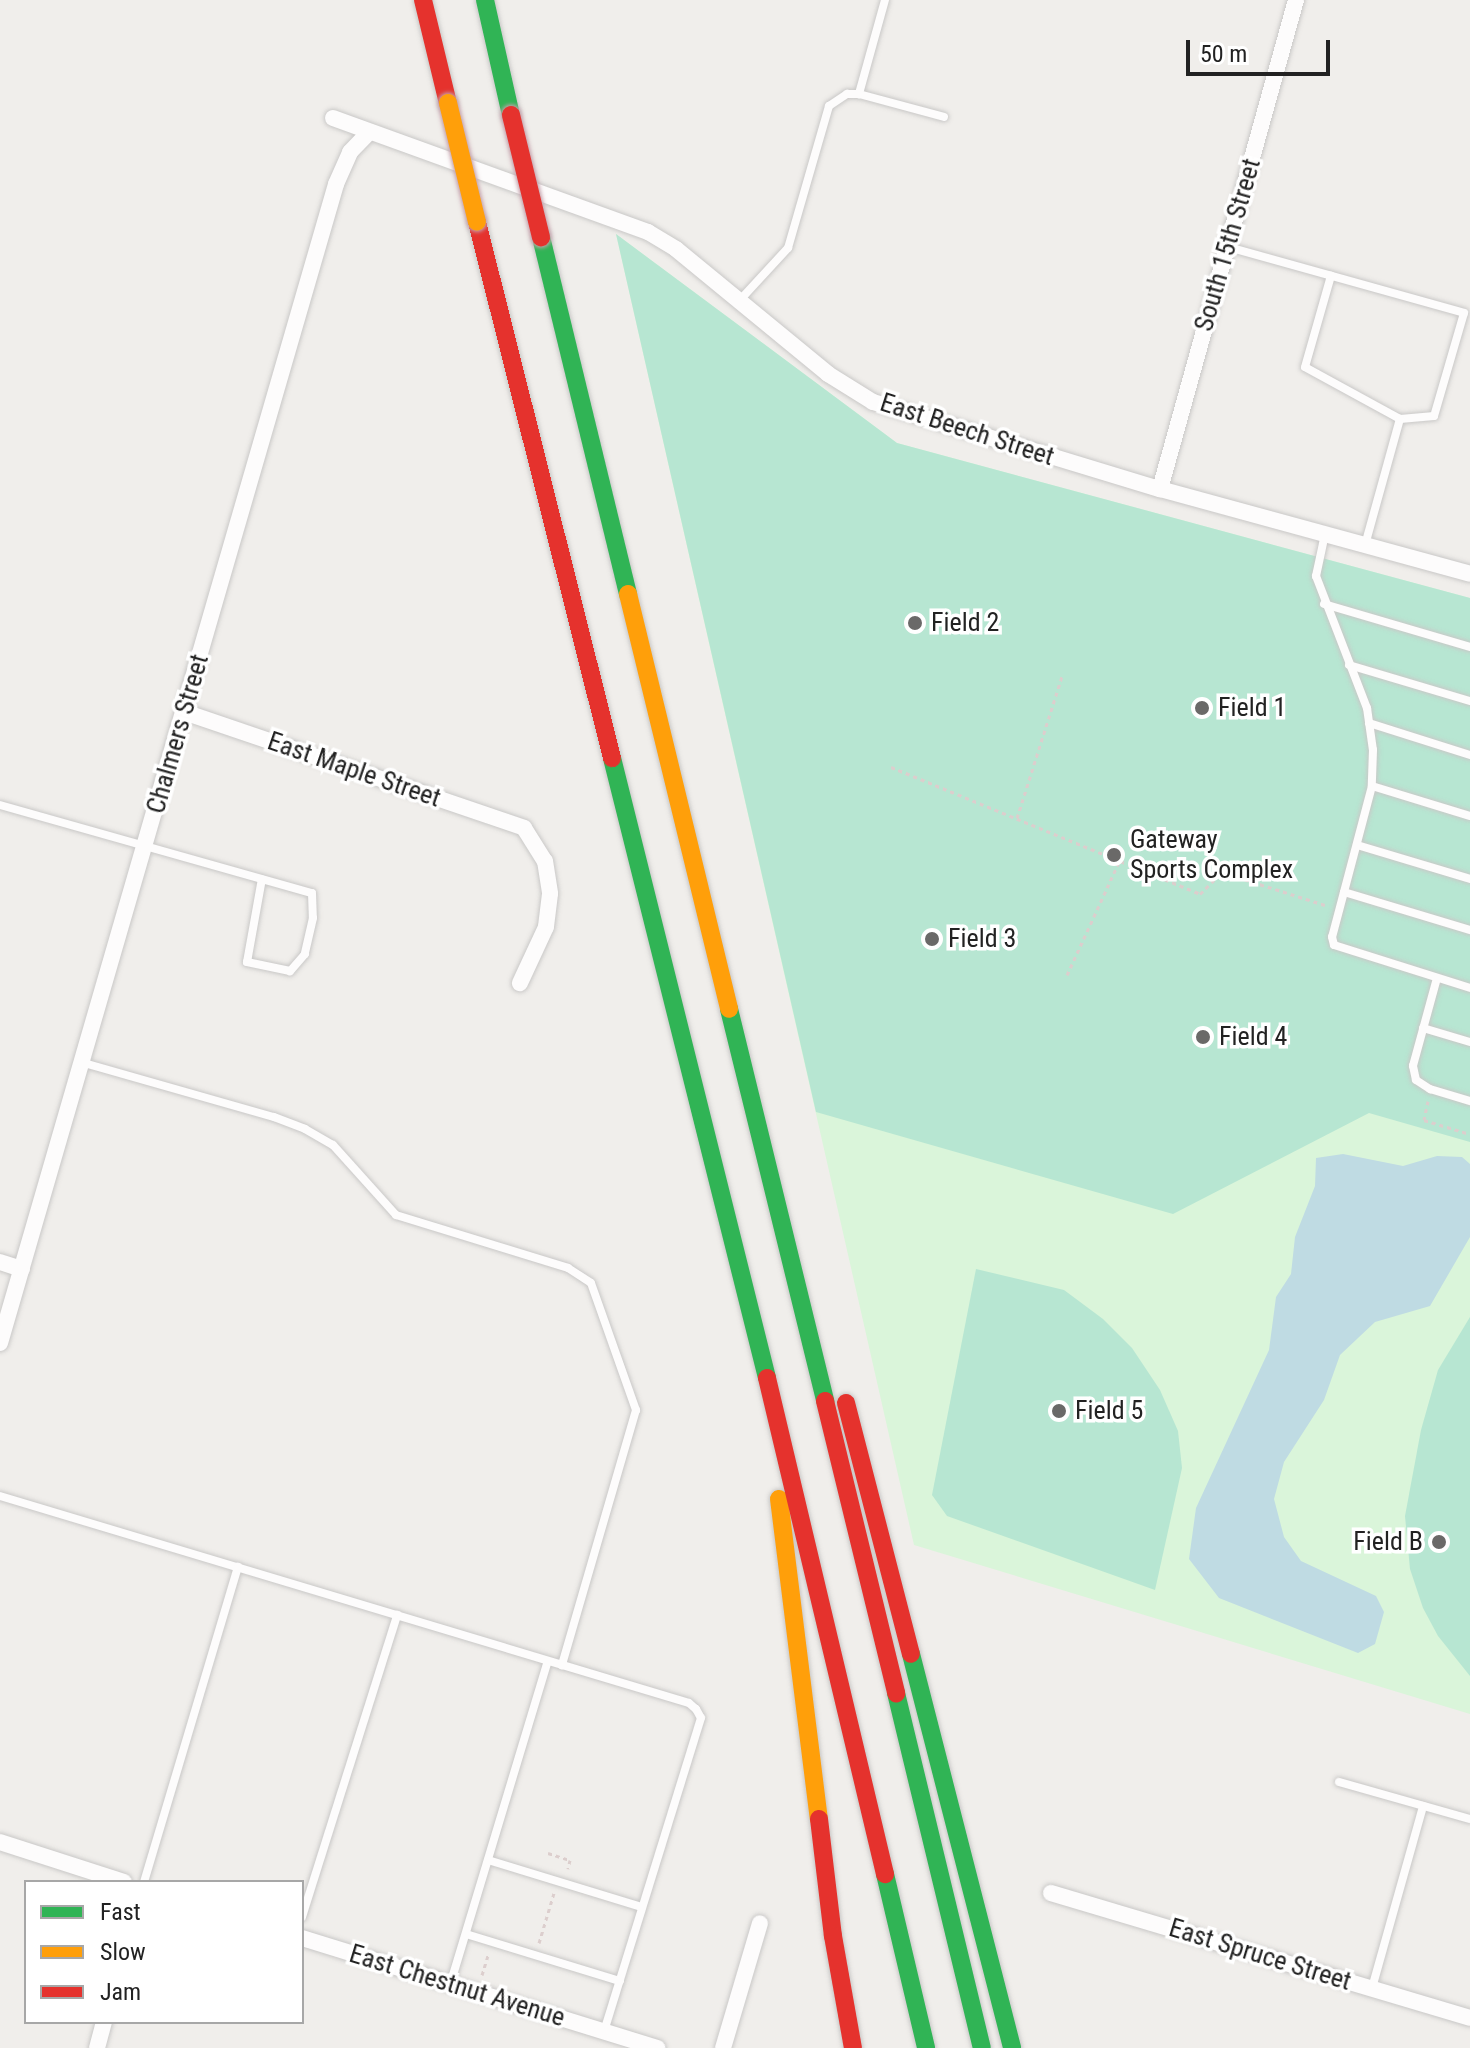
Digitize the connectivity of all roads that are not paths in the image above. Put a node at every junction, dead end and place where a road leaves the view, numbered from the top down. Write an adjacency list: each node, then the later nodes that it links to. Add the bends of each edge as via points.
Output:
1 (423, 0): 44 (highway, bridge)
2 (485, 0): 35 (highway, bridge)
3 (885, 0): 5 (lane)
4 (1296, 0): 9 (street, South 15th Street)
5 (859, 94): 6 (lane); 11 (lane, via 847,94 829,106 788,248)
6 (944, 117)
7 (333, 118): 8 (street, East Beech Street)
8 (369, 132): 11 (street, East Beech Street, via 623,220 676,249); 21 (street, Chalmers Street, via 350,152 336,184)
9 (1227, 247): 10 (lane); 13 (street, South 15th Street)
10 (1331, 276): 12 (lane, via 1305,367); 12 (lane, via 1464,313 1434,416)
11 (740, 300): 13 (street, East Beech Street, via 828,374 873,402)
12 (1400, 419): 15 (lane)
13 (1160, 489): 14 (street, East Beech Street)
14 (1325, 534): 15 (street, East Beech Street); 17 (lane, via 1316,576)
15 (1365, 545): 16 (street, East Beech Street)
16 (1470, 574)
17 (1324, 604): 18 (lane); 19 (lane)
18 (1470, 647)
19 (1349, 665): 20 (lane); 22 (lane)
20 (1470, 701)
21 (184, 712): 28 (street, Chalmers Street); 34 (street, East Maple Street, via 524,828 545,861 550,894 546,927)
22 (1369, 723): 23 (lane); 24 (lane)
23 (1470, 755)
24 (1372, 786): 26 (lane); 27 (lane)
25 (0, 805): 28 (lane)
26 (1470, 816)
27 (1357, 845): 30 (lane); 31 (lane)
28 (146, 847): 29 (lane); 39 (street, Chalmers Street)
29 (262, 879): 29 (lane, via 312,893 305,954 290,971 247,962)
30 (1470, 879)
31 (1344, 892): 32 (lane); 33 (lane, via 1334,945)
32 (1470, 930)
33 (1437, 978): 36 (lane); 37 (lane)
34 (520, 983)
35 (723, 983): 76 (highway); 77 (highway, via 845,1398)
36 (1470, 988)
37 (1423, 1028): 38 (lane); 40 (lane, via 1413,1066 1416,1080)
38 (1470, 1042)
39 (84, 1063): 42 (street, Chalmers Street); 49 (lane, via 305,1129 333,1145 396,1215 568,1268 591,1283 636,1410)
40 (1470, 1101)
41 (0, 1262): 42 (street)
42 (22, 1269): 43 (street, Chalmers Street)
43 (0, 1343)
44 (760, 1349): 62 (highway); 75 (highway)
45 (0, 1496): 46 (lane)
46 (238, 1567): 47 (lane); 56 (lane)
47 (397, 1615): 48 (lane); 59 (lane)
48 (548, 1661): 49 (lane); 54 (lane)
49 (562, 1665): 58 (lane, via 689,1703 701,1718)
50 (1339, 1782): 51 (lane)
51 (1423, 1806): 52 (lane); 66 (lane)
52 (1470, 1819)
53 (0, 1842): 55 (street)
54 (488, 1860): 58 (lane); 61 (lane)
55 (118, 1880)
56 (145, 1880)
57 (1051, 1893): 66 (street, East Spruce Street)
58 (642, 1907): 64 (lane)
59 (304, 1911)
60 (760, 1923): 73 (street)
61 (466, 1934): 64 (lane); 65 (lane)
62 (833, 1936): 70 (highway); 74 (highway)
63 (304, 1939): 65 (street, East Chestnut Avenue)
64 (620, 1981): 69 (lane)
65 (450, 1985): 69 (street, East Chestnut Avenue)
66 (1372, 1988): 67 (street, East Spruce Street)
67 (1470, 2018)
68 (103, 2024): 71 (street)
69 (604, 2031): 72 (street, East Chestnut Avenue)
70 (832, 2034)
71 (97, 2048)
72 (657, 2048)
73 (723, 2048)
74 (853, 2048)
75 (926, 2048)
76 (982, 2048)
77 (1012, 2048)

